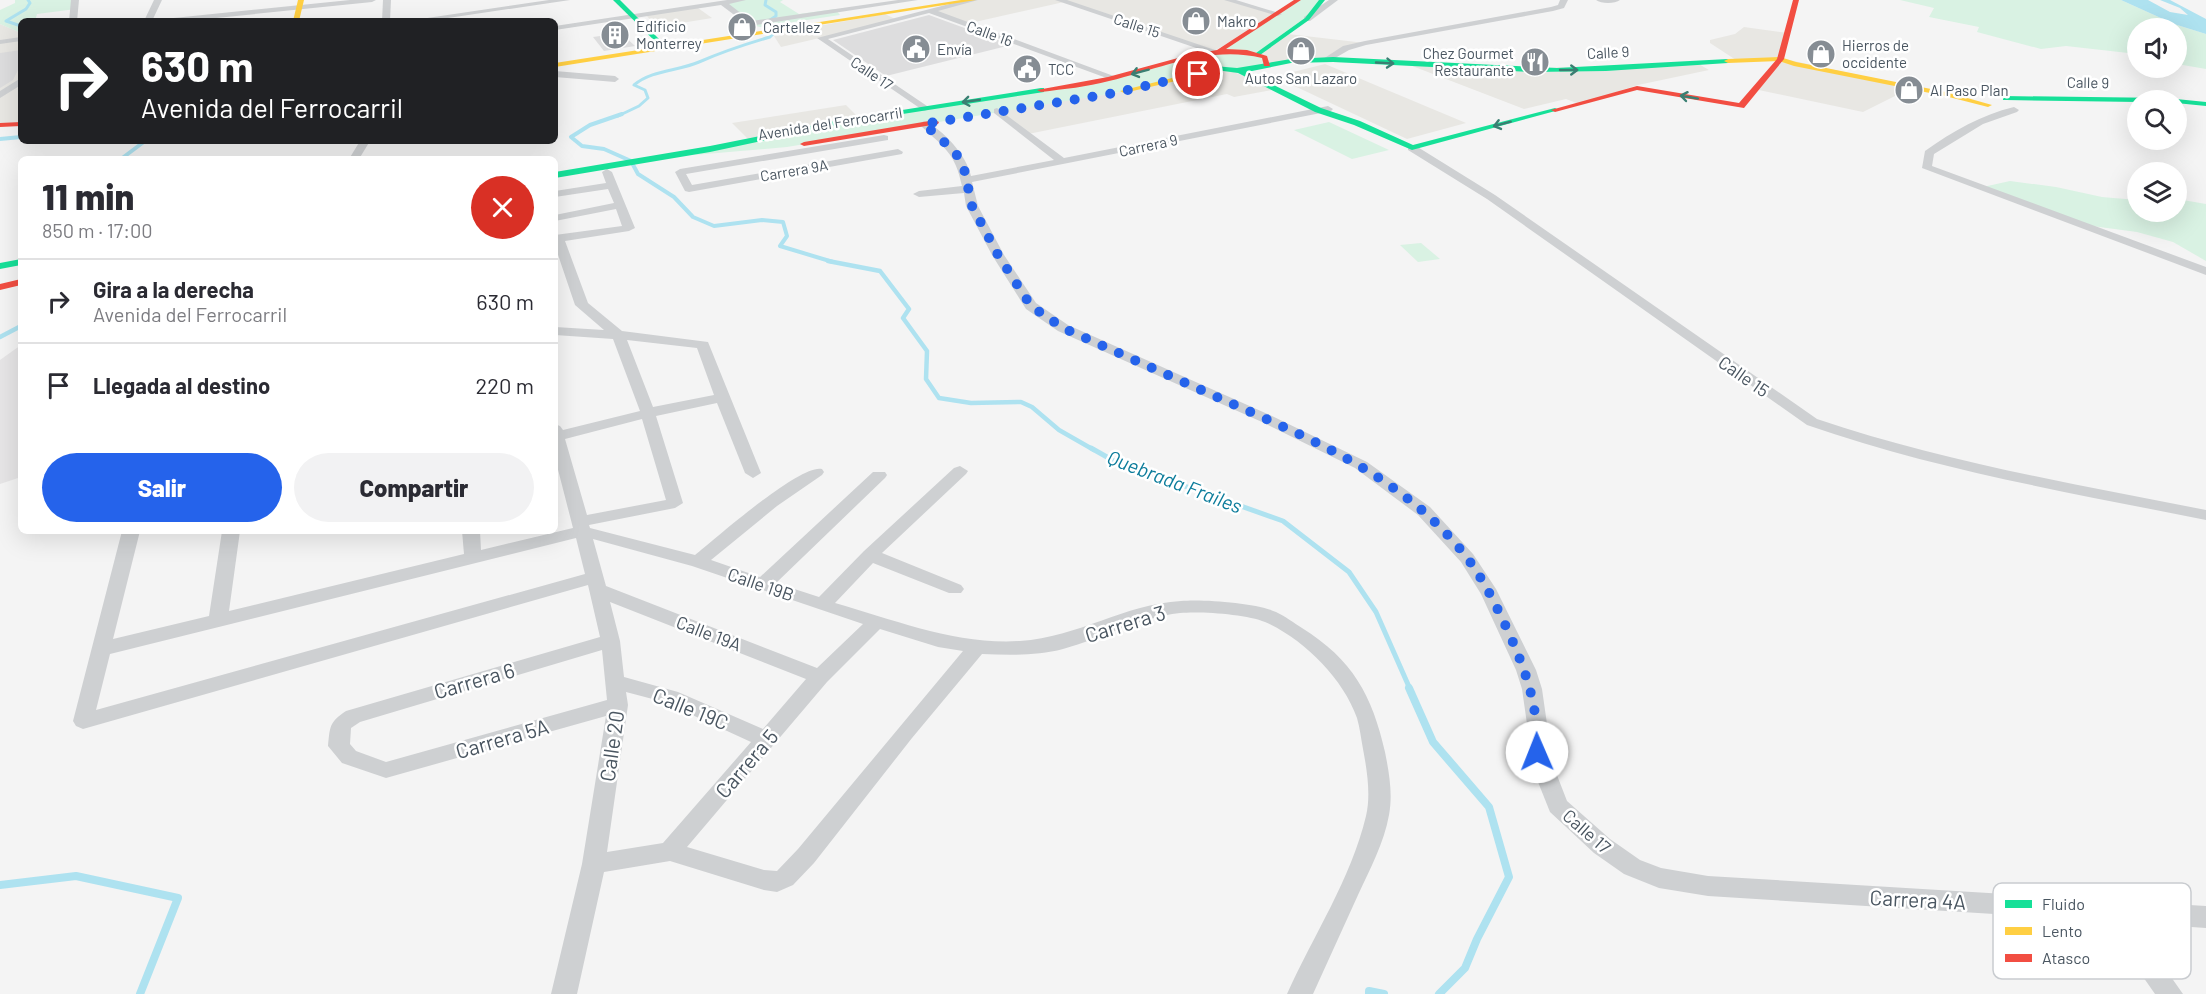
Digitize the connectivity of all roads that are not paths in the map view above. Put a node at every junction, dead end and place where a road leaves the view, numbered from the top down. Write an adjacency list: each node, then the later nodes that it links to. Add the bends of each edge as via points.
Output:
1 (75, 0): 28 (street)
2 (158, 0): 29 (street)
3 (372, 0): 22 (street)
4 (387, 0): 31 (street)
5 (566, 0): 24 (street)
6 (616, 0): 27 (main road)
7 (630, 0): 27 (main road)
8 (742, 0): 20 (street)
9 (914, 0): 23 (street)
10 (974, 0): 21 (street); 35 (main road)
11 (1059, 0): 40 (street, Calle 15)
12 (1228, 0): 25 (street)
13 (1298, 0): 25 (main road, Avenida del Ferrocarril)
14 (1322, 0): 34 (main road)
15 (1334, 0): 34 (street)
16 (1564, 0): 43 (street, via 1553,9 1365,43)
17 (1600, 0): 18 (street)
18 (1616, 0)
19 (1796, 0): 44 (main road)
20 (724, 4): 27 (street); 35 (street)
21 (934, 6): 23 (main road); 49 (street, Calle 16); 61 (street, Calle 17, via 820,38)
22 (304, 7): 26 (street)
23 (835, 10): 35 (main road)
24 (478, 12): 32 (street); 33 (street)
25 (1278, 14): 40 (main road, Avenida del Ferrocarril)
26 (221, 15): 30 (street)
27 (641, 16): 36 (street); 39 (main road)
28 (74, 18)
29 (149, 18)
30 (192, 18)
31 (386, 18)
32 (433, 18)
33 (482, 18)
34 (1307, 19): 42 (main road)
35 (767, 26): 39 (main road)
36 (558, 28)
37 (18, 39): 38 (street)
38 (0, 42)
39 (668, 45): 41 (main road); 45 (main road)
40 (1213, 52): 42 (main road); 46 (main road, via 1199,61); 49 (main road, Avenida del Ferrocarril, one-way to 49)
41 (558, 59)
42 (1262, 59): 43 (main road, Calle 9); 47 (main road)
43 (1327, 59): 44 (main road, Calle 9, one-way to 44, via 1569,70)
44 (1780, 59): 60 (main road, Calle 9); 71 (main road, one-way to 71, via 1741,106 1637,88)
45 (558, 64)
46 (1216, 69): 47 (main road); 63 (main road, via 1115,93)
47 (1244, 71): 62 (main road, Calle 15)
48 (558, 74): 50 (street)
49 (1116, 78): 61 (main road, Avenida del Ferrocarril, one-way to 61)
50 (615, 79)
51 (18, 83): 52 (street)
52 (0, 95)
53 (2044, 99): 55 (main road, Calle 9); 59 (main road, Calle 9); 59 (main road, Calle 9)
54 (2206, 99): 56 (street)
55 (2127, 100)
56 (2187, 100)
57 (2187, 102): 58 (main road, Calle 9)
58 (2206, 104)
59 (2015, 105): 60 (main road, Calle 9); 60 (street)
60 (1990, 106): 89 (street, via 1929,153 1927,168)
61 (924, 108): 73 (main road, Avenida del Ferrocarril, via 773,134)
62 (1327, 111): 71 (main road, Calle 15); 74 (street, Carrera 9)
63 (992, 112): 74 (street)
64 (945, 120): 66 (main road, Avenida del Ferrocarril)
65 (18, 124): 67 (main road)
66 (924, 124): 70 (main road, Avenida del Ferrocarril); 79 (street, Calle 17, via 954,151)
67 (0, 125)
68 (18, 132): 69 (main road)
69 (0, 133)
70 (881, 135): 72 (street); 73 (main road, Avenida del Ferrocarril); 75 (street, Carrera 9A, via 901,155)
71 (1412, 148): 105 (street, Calle 15, via 1547,236 1812,422 1953,464)
72 (775, 154): 75 (street); 75 (street, Carrera 9A, via 680,172 689,189)
73 (649, 162): 76 (main road, Avenida del Ferrocarril)
74 (1063, 162): 79 (street, Carrera 9)
75 (787, 171)
76 (613, 173): 77 (main road, Avenida del Ferrocarril); 78 (main road, Avenida del Ferrocarril); 80 (street); 82 (street)
77 (558, 175)
78 (558, 181)
79 (969, 184): 81 (street, Carrera 9); 132 (street, Calle 17, via 972,206 998,255 1031,306 1043,316 1361,465 1424,511 1454,541 1490,593 1526,670 1538,731 1537,752 1558,806)
80 (558, 193)
81 (919, 194)
82 (621, 205): 83 (street); 84 (street, via 629,228)
83 (558, 217)
84 (558, 239)
85 (558, 242): 96 (street, via 582,305)
86 (18, 263): 87 (main road)
87 (0, 266)
88 (18, 269): 90 (main road)
89 (2206, 271)
90 (0, 272)
91 (18, 276): 92 (main road)
92 (0, 279)
93 (18, 283): 94 (main road)
94 (0, 287)
95 (558, 331): 96 (street)
96 (618, 335): 97 (street, via 703,345); 98 (street)
97 (722, 398): 98 (street); 103 (street)
98 (648, 413): 99 (street); 106 (street, via 675,503)
99 (558, 432)
100 (558, 439): 106 (street, Calle 20)
101 (960, 471): 112 (street)
102 (816, 472): 114 (street, via 771,502)
103 (753, 473)
104 (879, 475): 116 (street)
105 (2206, 515)
106 (582, 526): 107 (street); 114 (street, Calle 19B); 115 (street, Calle 20)
107 (558, 533)
108 (130, 534): 124 (street)
109 (231, 534): 119 (street)
110 (471, 534): 113 (street)
111 (555, 534): 113 (street)
112 (870, 555): 117 (street); 118 (street)
113 (473, 558): 119 (street)
114 (698, 562): 116 (street, Calle 19B)
115 (597, 583): 122 (street, Calle 20); 124 (street, via 82,721); 125 (street, Calle 19A)
116 (763, 585): 118 (street, Calle 19B)
117 (955, 589)
118 (822, 605): 120 (street, Calle 19B)
119 (218, 621): 124 (street)
120 (876, 621): 121 (street, Calle 19B); 125 (street, Carrera 5)
121 (938, 640): 123 (street, Carrera 3)
122 (610, 641): 126 (street, Calle 20); 129 (street, Carrera 6, via 353,716 341,724 339,746 350,758)
123 (977, 647): 130 (street, via 785,878 777,882 764,880); 138 (street, Carrera 3, via 1040,646 1079,638 1145,613 1179,607 1215,607 1269,616 1330,659 1352,687 1367,718 1376,754 1379,799 1366,854)
124 (101, 649)
125 (820, 677): 128 (street, Carrera 5)
126 (615, 683): 127 (street, Calle 20); 128 (street, Calle 19C, via 632,684)
127 (618, 705): 129 (street, Carrera 5A); 131 (street, Calle 20)
128 (766, 740): 130 (street, Carrera 5)
129 (386, 770)
130 (670, 851): 131 (street)
131 (594, 864): 137 (street, Calle 20)
132 (1632, 867): 133 (street, Carrera 4A, via 1659,878 1708,886)
133 (1993, 903)
134 (2191, 916): 135 (street, Carrera 4A)
135 (2206, 917)
136 (2159, 979): 139 (street)
137 (564, 994)
138 (1300, 994)
139 (2170, 994)

